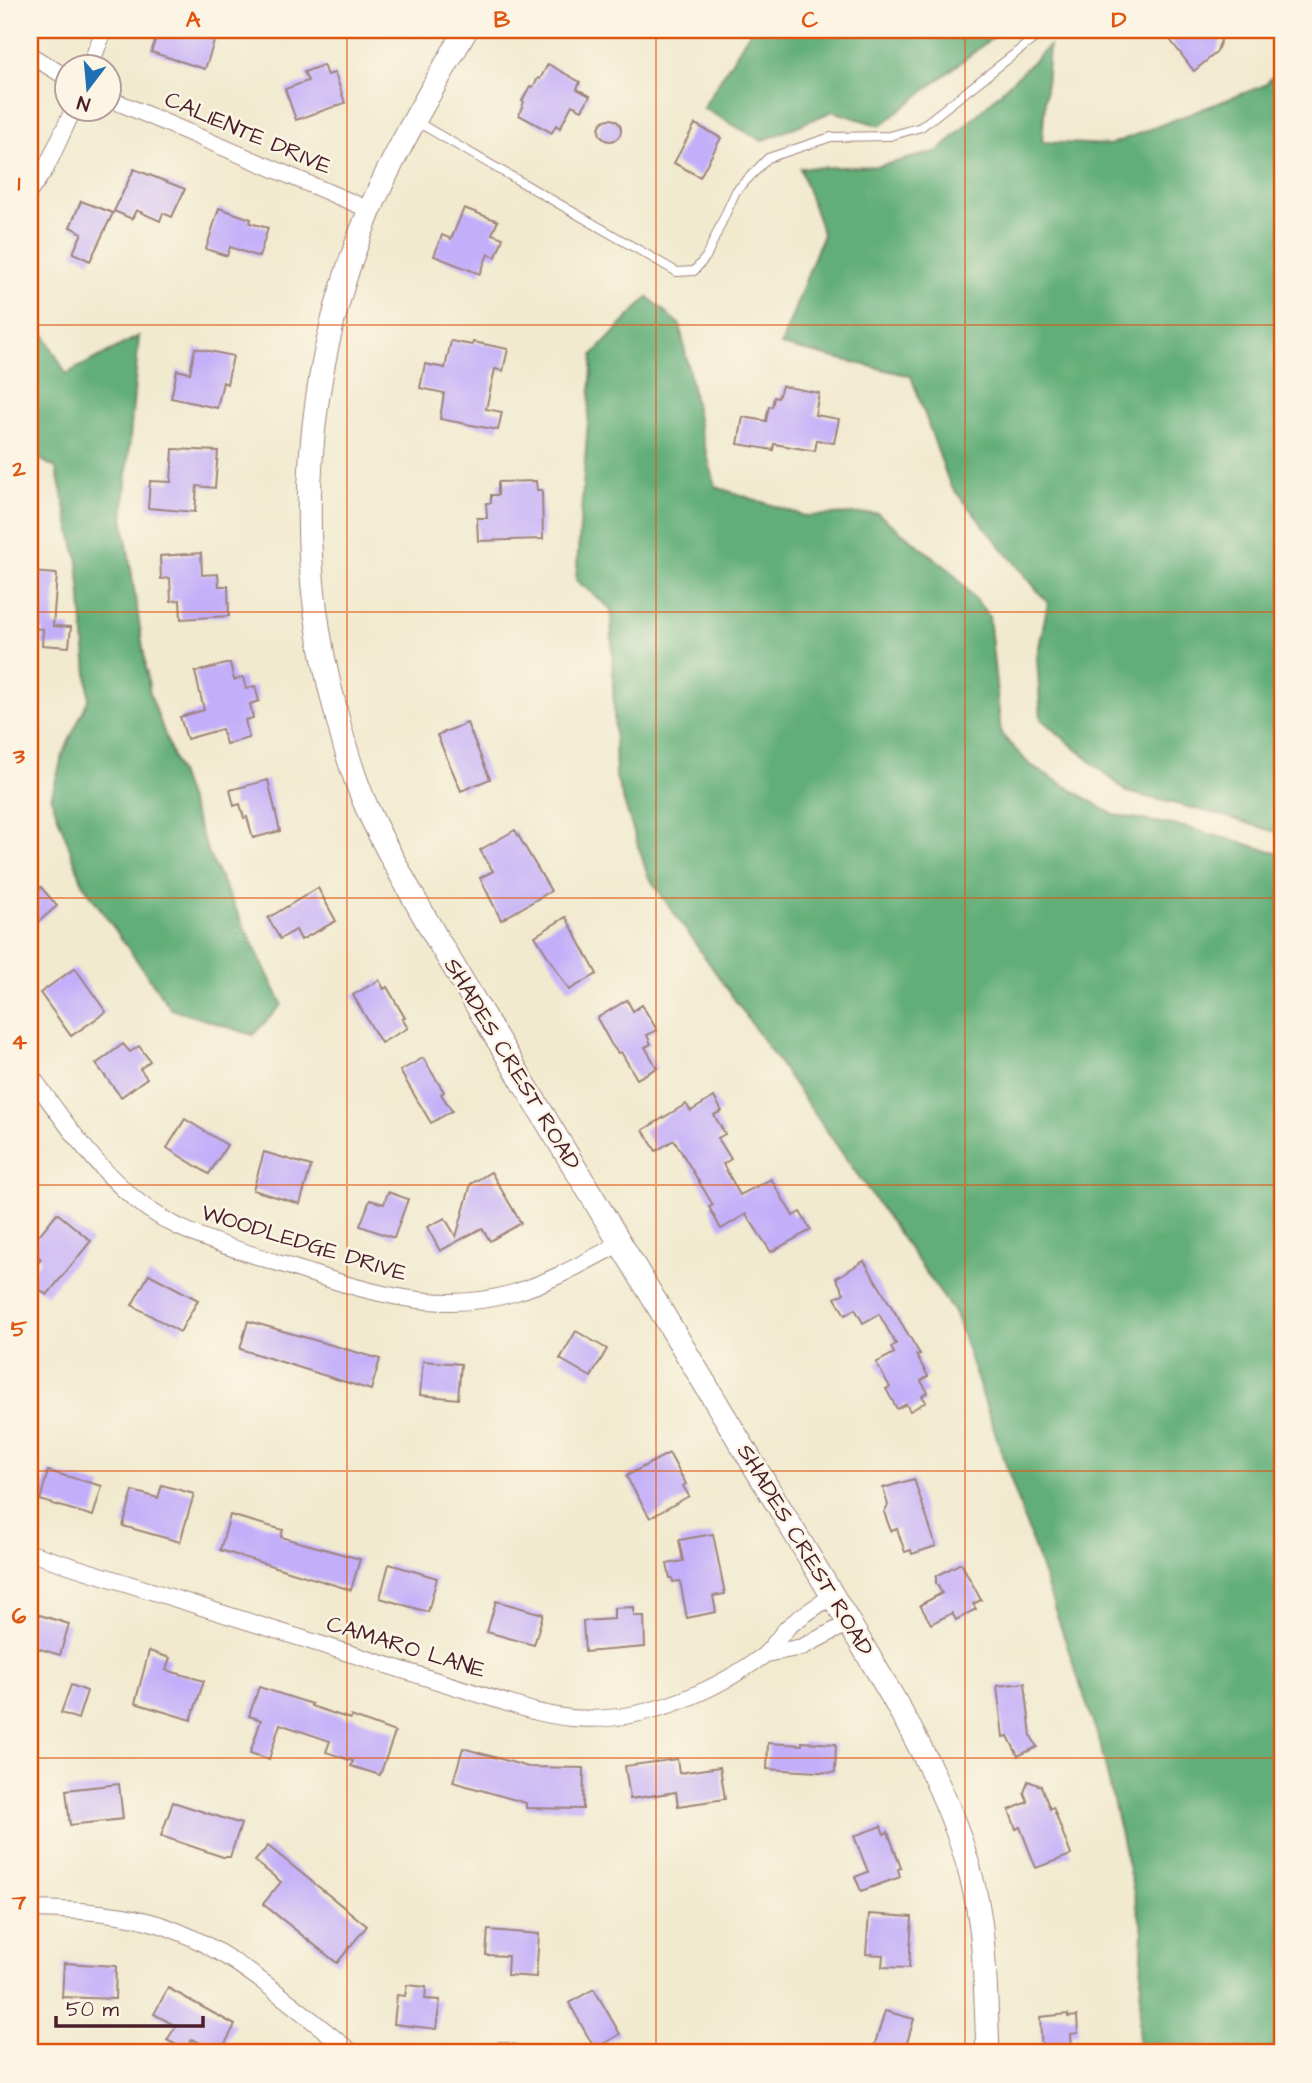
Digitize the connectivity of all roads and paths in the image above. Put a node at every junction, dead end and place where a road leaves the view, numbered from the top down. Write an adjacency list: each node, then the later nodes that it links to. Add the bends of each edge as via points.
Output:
1 (104, 30): 4 (street)
2 (466, 30): 8 (street, SHADES CREST ROAD)
3 (1045, 30): 8 (lane, via 921,127 890,136 831,137 768,158 736,191 706,257 694,271 677,272)
4 (95, 52)
5 (30, 55): 6 (street)
6 (52, 68)
7 (122, 104): 11 (street, CALIENTE DRIVE)
8 (415, 121): 11 (street, SHADES CREST ROAD)
9 (68, 122): 10 (street)
10 (30, 191)
11 (370, 210): 13 (street, SHADES CREST ROAD, via 331,325 312,430 310,564 325,673 351,764 387,849)
12 (30, 1074): 13 (street, WOODLEDGE DRIVE, via 112,1180 164,1219 221,1244 380,1294 454,1303 511,1294)
13 (619, 1244): 15 (street, SHADES CREST ROAD)
14 (30, 1553): 17 (street, CAMARO LANE, via 534,1711 571,1718 605,1718 668,1706 716,1685)
15 (832, 1596): 16 (street, SHADES CREST ROAD); 17 (street, CAMARO LANE, via 787,1628)
16 (849, 1623): 17 (street, CAMARO LANE, via 802,1647); 22 (street, SHADES CREST ROAD, via 908,1724 960,1839 980,1918)
17 (766, 1654)
18 (30, 1909): 19 (street, via 116,1914 180,1933 245,1970)
19 (353, 2053)
20 (496, 2053): 21 (street)
21 (516, 2053)
22 (988, 2053)

